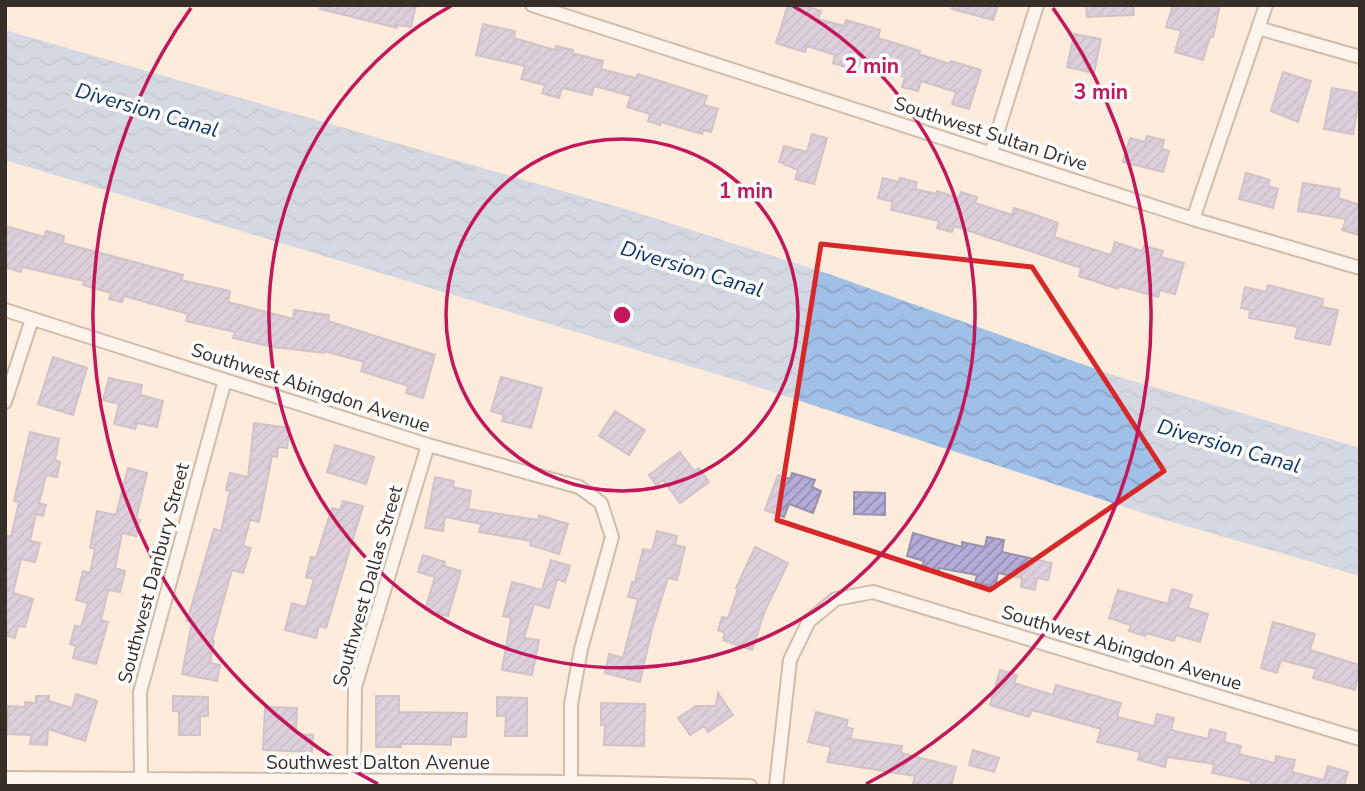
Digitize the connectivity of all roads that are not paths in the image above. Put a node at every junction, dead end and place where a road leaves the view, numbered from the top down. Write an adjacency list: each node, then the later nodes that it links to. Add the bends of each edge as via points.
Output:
1 (532, 5): 6 (street, Southwest Sultan Drive)
2 (1037, 5): 6 (street)
3 (1266, 5): 4 (street)
4 (1258, 28): 5 (street); 7 (street)
5 (1360, 57)
6 (991, 153): 7 (street, Southwest Sultan Drive)
7 (1193, 219): 8 (street, Southwest Sultan Drive)
8 (1360, 268)
9 (5, 310): 10 (street, Southwest Abingdon Avenue)
10 (32, 319): 11 (street, Southwest Abingdon Avenue); 12 (street)
11 (225, 380): 13 (street, Southwest Abingdon Avenue); 16 (street, Southwest Danbury Street, via 140,692)
12 (5, 402)
13 (428, 445): 17 (street, Southwest Dallas Street, via 355,687); 18 (street, Southwest Abingdon Avenue, via 579,487 601,503 612,537 571,704)
14 (1360, 739): 20 (street, Southwest Abingdon Avenue, via 873,592 836,599 809,621 790,660)
15 (5, 778): 16 (street, Southwest Dalton Avenue)
16 (141, 778): 17 (street, Southwest Dalton Avenue)
17 (354, 782): 18 (street, Southwest Dalton Avenue)
18 (571, 782): 19 (street, Southwest Dalton Avenue)
19 (750, 786)
20 (776, 786)

